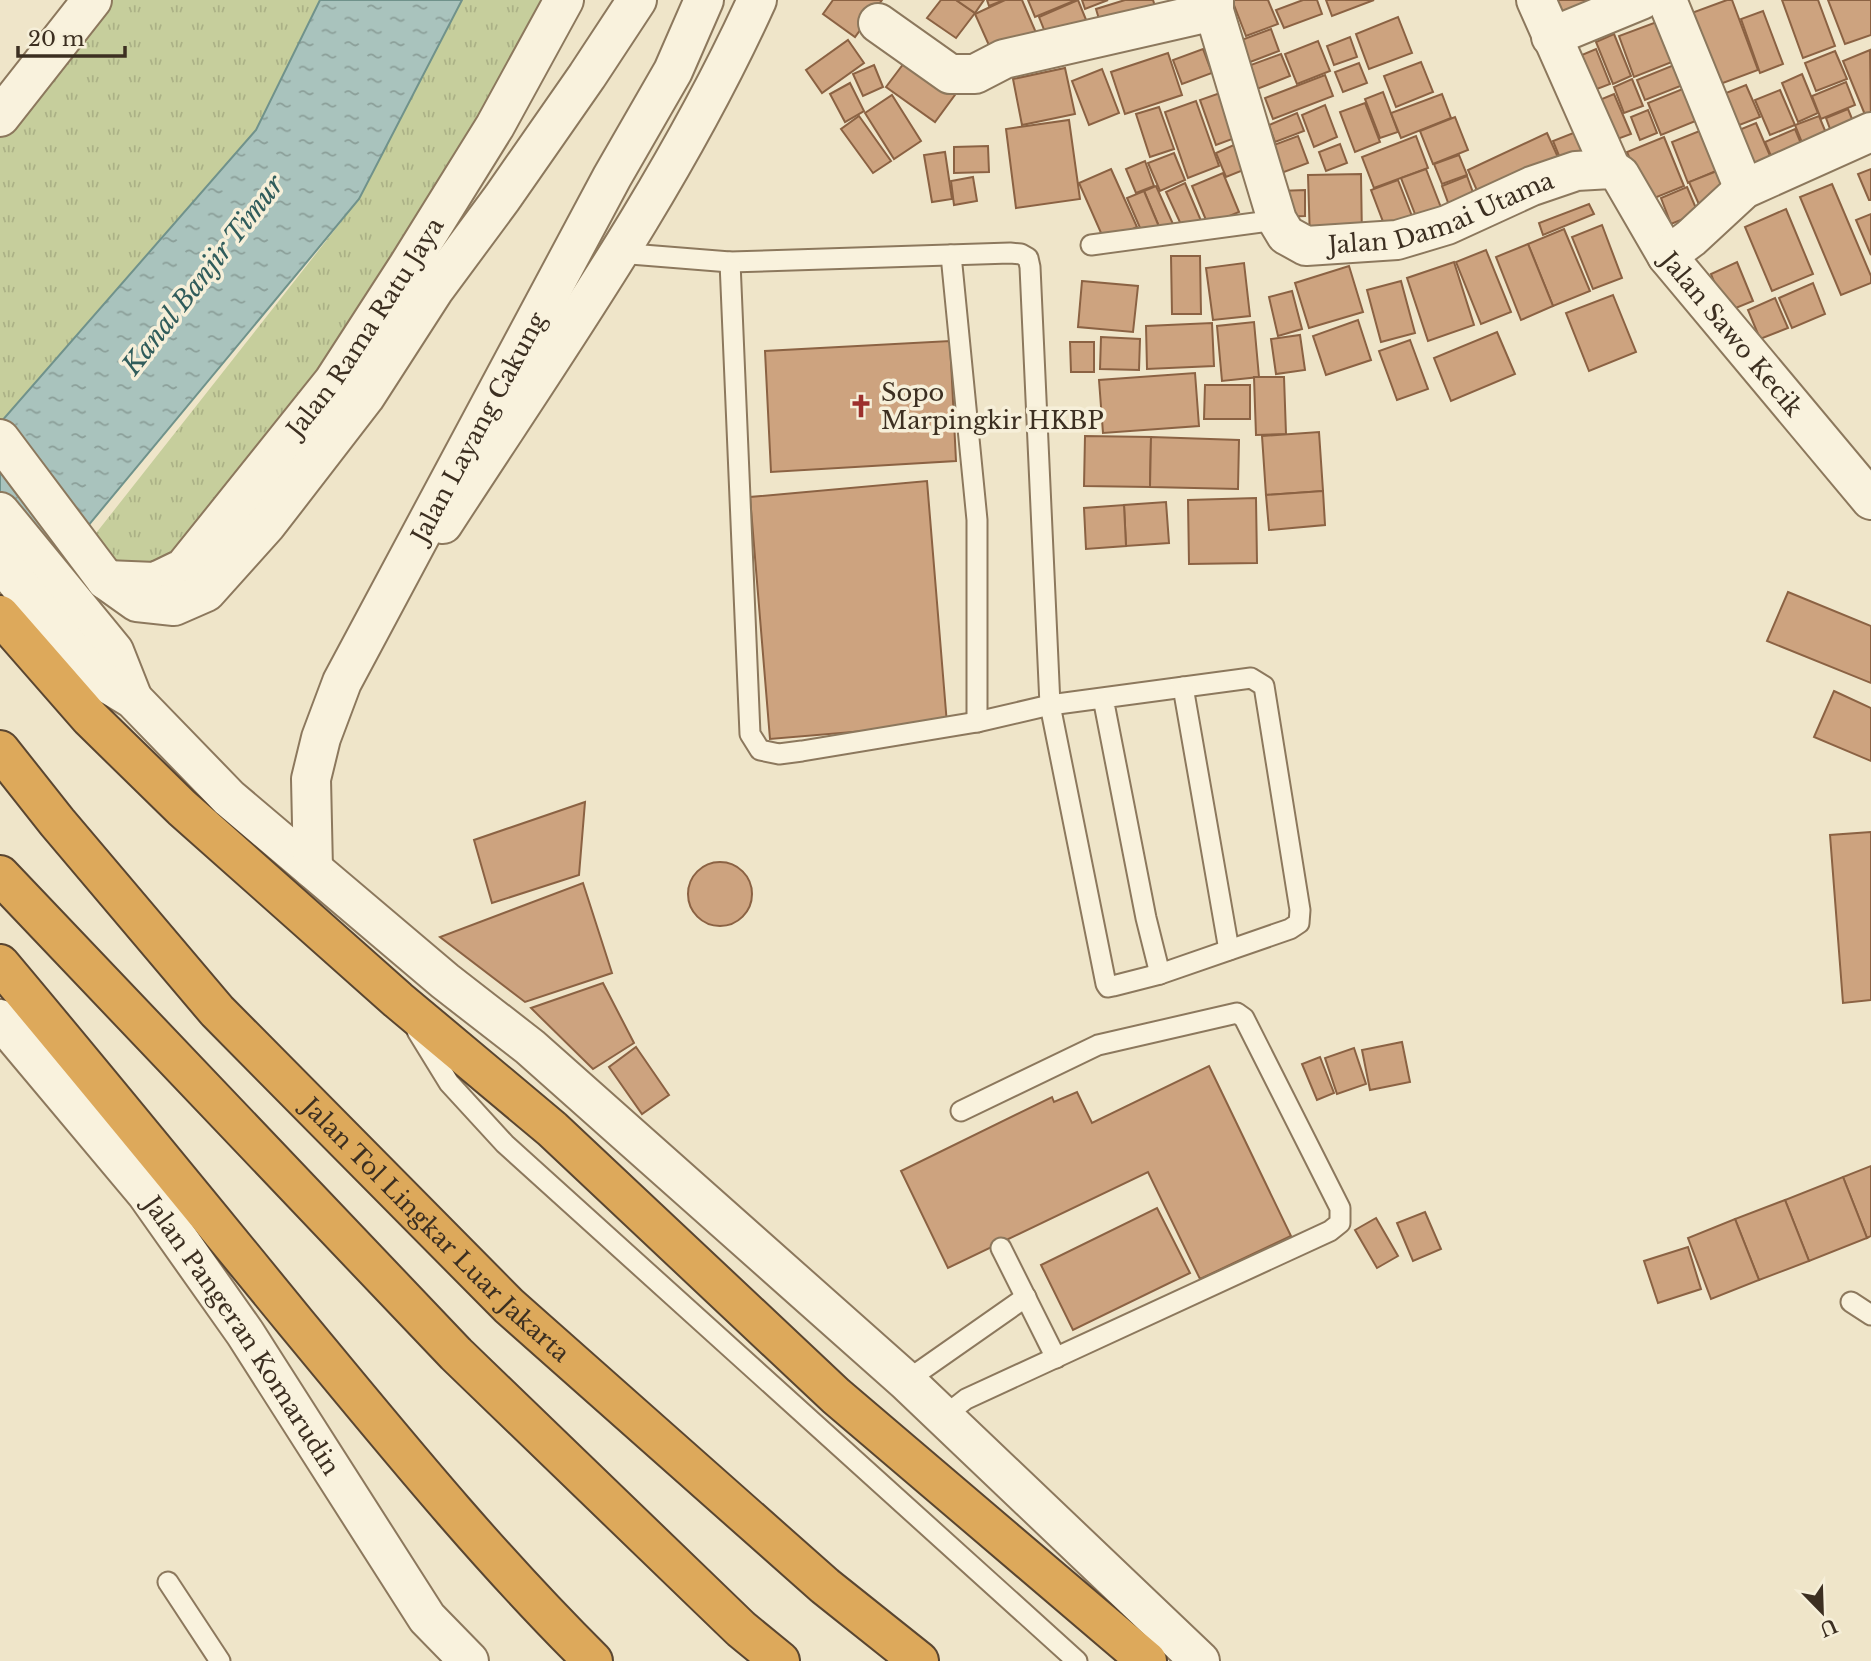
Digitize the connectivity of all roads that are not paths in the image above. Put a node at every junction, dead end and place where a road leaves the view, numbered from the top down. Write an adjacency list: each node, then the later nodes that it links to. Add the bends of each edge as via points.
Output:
1 (92, 0): 12 (street)
2 (564, 0): 26 (street, Jalan Rama Ratu Jaya, via 495,126 333,382 184,568 155,582)
3 (637, 0): 26 (street, via 434,289 365,397 267,524 206,592 174,606 137,602)
4 (704, 0): 29 (street, Jalan Layang Cakung, via 673,71)
5 (757, 0): 18 (street, via 686,137)
6 (1536, 0): 11 (street)
7 (1641, 0): 11 (street)
8 (1667, 0): 15 (street)
9 (1214, 5): 10 (street, via 1004,60 975,75 950,74); 16 (street, Jalan Damai Utama)
10 (878, 23)
11 (1552, 37): 14 (street)
12 (0, 117)
13 (1871, 132): 15 (street, Jalan Sawo Kecik)
14 (1611, 169): 16 (street, Jalan Damai Utama, via 1585,170 1532,186 1447,225 1397,240 1306,246 1286,235); 20 (street, via 1620,175)
15 (1744, 189): 20 (street, Jalan Sawo Kecik)
16 (1277, 220): 17 (lane)
17 (1091, 245)
18 (618, 253): 21 (lane); 29 (street)
19 (951, 255): 21 (lane); 32 (lane, via 1021,254 1028,258); 33 (lane, via 977,520)
20 (1667, 256): 23 (street, Jalan Sawo Kecik)
21 (730, 262): 33 (lane, via 753,741 760,750 779,754)
22 (0, 439): 26 (street)
23 (1871, 500)
24 (0, 512): 28 (street)
25 (0, 561): 28 (street)
26 (106, 580)
27 (0, 615): 40 (highway, via 90,718 182,808)
28 (82, 638): 35 (street, via 114,651 133,699 223,791)
29 (342, 682): 35 (street, Jalan Layang Cakung, via 311,779)
30 (1183, 687): 31 (lane); 37 (lane); 37 (lane, via 1251,678 1264,686 1300,910 1298,923 1290,929)
31 (1103, 698): 32 (lane); 39 (lane)
32 (1051, 705): 33 (lane); 39 (lane, via 1106,984)
33 (977, 722)
34 (0, 750): 55 (highway, Jalan Tol Lingkar Luar Jakarta, via 216,1011 509,1306 825,1586)
35 (313, 869): 48 (street, via 530,1047)
36 (4, 879): 54 (highway, via 456,1354 741,1629)
37 (1229, 950): 39 (lane)
38 (0, 964): 53 (highway, via 434,1490)
39 (1160, 974)
40 (398, 1000): 56 (lane, via 449,1083 505,1144); 57 (highway, via 552,1129 836,1396)
41 (3, 1024): 52 (street, Jalan Pangeran Komarudin, via 146,1193 245,1333 427,1618)
42 (961, 1111): 47 (lane, via 1098,1045 1237,1013 1244,1018 1340,1208 1340,1223 1330,1231)
43 (1001, 1248): 44 (lane)
44 (1026, 1297): 47 (lane); 48 (lane)
45 (1850, 1303): 46 (lane)
46 (1871, 1315)
47 (1056, 1358): 49 (lane, via 966,1399)
48 (906, 1381): 49 (street)
49 (943, 1417): 58 (street)
50 (168, 1582): 51 (lane)
51 (220, 1661)
52 (470, 1661)
53 (593, 1661)
54 (780, 1661)
55 (919, 1661)
56 (1077, 1661)
57 (1147, 1661)
58 (1200, 1661)

